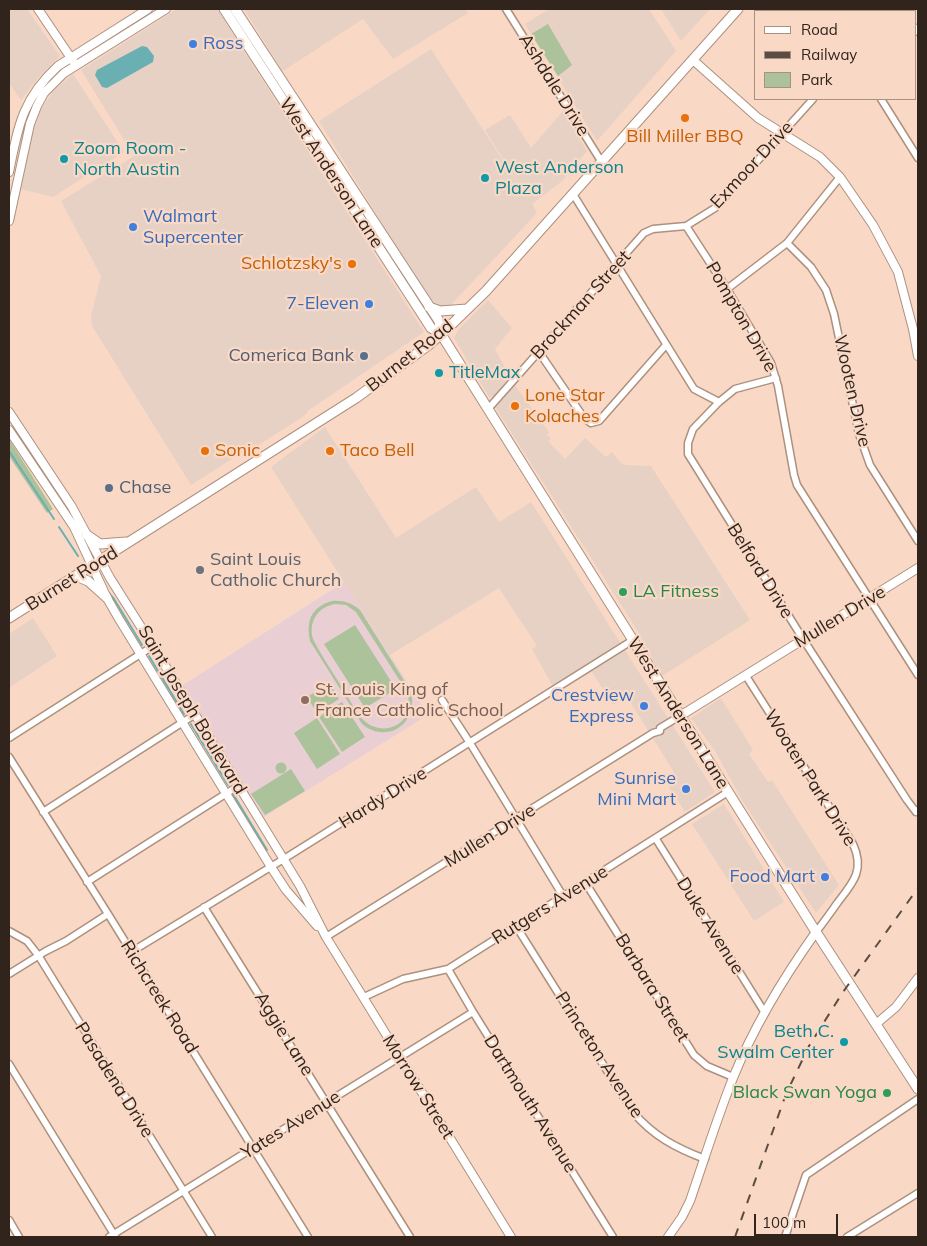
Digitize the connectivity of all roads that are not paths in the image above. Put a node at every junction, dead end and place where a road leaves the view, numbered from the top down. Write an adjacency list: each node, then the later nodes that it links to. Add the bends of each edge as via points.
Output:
1 (38, 9): 11 (street)
2 (148, 9): 8 (street)
3 (166, 9): 9 (street)
4 (224, 9): 10 (main road, West Anderson Lane)
5 (235, 9): 13 (main road, West Anderson Lane)
6 (506, 9): 22 (street, Ashdale Drive)
7 (738, 9): 12 (main road, Burnet Road)
8 (134, 18): 9 (street); 11 (street)
9 (140, 25): 14 (street)
10 (240, 33): 13 (main road, via 248,38 264,62); 15 (main road, West Anderson Lane)
11 (71, 58): 14 (street); 19 (street, via 47,76 33,94 21,119)
12 (693, 60): 18 (street); 22 (main road, Burnet Road)
13 (272, 64): 15 (main road, West Anderson Lane)
14 (76, 65): 20 (street, via 54,82 41,99 33,114)
15 (288, 98): 26 (main road, West Anderson Lane)
16 (813, 100): 18 (street, Exmoor Drive)
17 (882, 100): 21 (street)
18 (782, 134): 24 (street, via 820,157); 28 (street, Exmoor Drive, via 725,199)
19 (13, 152): 20 (street); 23 (street)
20 (23, 154): 27 (street)
21 (918, 158)
22 (601, 161): 25 (main road, Burnet Road)
23 (9, 172)
24 (840, 177): 29 (street); 34 (street, via 873,226 898,272)
25 (573, 194): 30 (street); 33 (main road, Burnet Road)
26 (363, 214): 32 (main road, West Anderson Lane); 35 (main road, West Anderson Lane, via 431,328)
27 (9, 221)
28 (686, 226): 30 (street, Brockman Street, via 649,230); 31 (street, Pompton Drive)
29 (786, 243): 31 (street); 48 (street, Wooten Drive, via 811,267 826,290 859,434 870,465)
30 (616, 265): 36 (street); 37 (street, Brockman Street)
31 (728, 290): 39 (street, Pompton Drive, via 771,363)
32 (429, 307): 33 (main road, via 440,311); 35 (main road, West Anderson Lane, via 439,322)
33 (467, 308): 35 (main road, Burnet Road)
34 (916, 328): 38 (street)
35 (441, 334): 41 (main road, West Anderson Lane); 47 (main road, Burnet Road, via 356,398)
36 (666, 345): 37 (street, via 599,421 591,423 584,418); 40 (street, via 694,389)
37 (539, 352): 41 (street, Brockman Street)
38 (918, 356)
39 (776, 378): 40 (street, via 735,390); 54 (street, Pompton Drive, via 797,485)
40 (719, 402): 56 (street, Belford Drive, via 692,429 688,454)
41 (488, 409): 57 (main road, West Anderson Lane)
42 (9, 412): 44 (street, Saint Joseph Boulevard)
43 (9, 430): 45 (street, Saint Joseph Boulevard)
44 (41, 461): 45 (street); 46 (street, Saint Joseph Boulevard)
45 (33, 466): 50 (street, Saint Joseph Boulevard, via 74,527)
46 (87, 536): 47 (main road, via 100,544); 49 (street, Saint Joseph Boulevard)
47 (132, 541): 49 (main road, Burnet Road)
48 (918, 541)
49 (101, 560): 50 (main road, Burnet Road); 58 (street, Saint Joseph Boulevard)
50 (92, 566): 52 (main road, Burnet Road); 53 (street, Saint Joseph Boulevard)
51 (918, 568): 54 (street, Mullen Drive)
52 (76, 576): 53 (main road, via 88,581); 55 (main road, Burnet Road)
53 (107, 598): 59 (street, Saint Joseph Boulevard)
54 (870, 599): 56 (street, Mullen Drive); 60 (street, Pompton Drive)
55 (9, 618)
56 (803, 639): 61 (street, Mullen Drive); 72 (street, Belford Drive)
57 (633, 640): 64 (main road, West Anderson Lane); 67 (street, Hardy Drive)
58 (153, 646): 59 (street); 63 (street, Saint Joseph Boulevard)
59 (140, 653): 65 (street, Saint Joseph Boulevard); 66 (street)
60 (918, 675)
61 (746, 676): 64 (street, Mullen Drive); 85 (street, Wooten Park Drive, via 853,844 858,857 858,870 853,882)
62 (442, 700): 67 (street)
63 (194, 715): 65 (street); 69 (street, Saint Joseph Boulevard)
64 (680, 716): 70 (main road, West Anderson Lane); 74 (street, Mullen Drive)
65 (182, 723): 71 (street, Saint Joseph Boulevard); 73 (street)
66 (9, 738)
67 (470, 743): 74 (street); 76 (street, Hardy Drive)
68 (9, 757): 73 (street, Richcreek Road)
69 (238, 786): 71 (street); 76 (street, Saint Joseph Boulevard)
70 (728, 792): 75 (street, Rutgers Avenue); 85 (main road, West Anderson Lane)
71 (226, 793): 77 (street, Saint Joseph Boulevard); 78 (street)
72 (917, 811)
73 (43, 812): 78 (street, Richcreek Road)
74 (516, 820): 80 (street); 86 (street, Mullen Drive)
75 (656, 839): 79 (street, Rutgers Avenue); 94 (street, Duke Avenue)
76 (283, 860): 77 (street, Hardy Drive); 86 (street, Morrow Street)
77 (271, 867): 81 (street, Hardy Drive); 86 (street, Morrow Street)
78 (87, 882): 82 (street, Richcreek Road)
79 (586, 882): 80 (street, Rutgers Avenue); 98 (street, Barbara Street, via 694,1054 708,1066)
80 (564, 896): 83 (street, Rutgers Avenue)
81 (204, 907): 87 (street, Hardy Drive); 101 (street, Aggie Lane)
82 (108, 914): 87 (street, Richcreek Road); 88 (street)
83 (516, 926): 89 (street, Rutgers Avenue); 103 (street, Princeton Avenue, via 633,1112 663,1140)
84 (9, 931): 88 (street, Pasadena Drive, via 27,941)
85 (816, 932): 94 (street); 95 (main road, West Anderson Lane)
86 (326, 938): 92 (street, Morrow Street)
87 (131, 952): 102 (street, Richcreek Road)
88 (38, 955): 90 (street); 104 (street, Pasadena Drive)
89 (448, 969): 92 (street, Rutgers Avenue, via 403,979); 93 (street, Dartmouth Avenue)
90 (9, 974)
91 (918, 978): 95 (street, via 896,1007)
92 (364, 998): 96 (street, Morrow Street)
93 (473, 1012): 96 (street, Yates Avenue); 113 (street, Dartmouth Avenue)
94 (765, 1013): 98 (street)
95 (876, 1024): 99 (main road, West Anderson Lane)
96 (400, 1058): 101 (street, Yates Avenue); 112 (street, Morrow Street)
97 (9, 1064): 107 (street)
98 (733, 1077): 103 (street)
99 (918, 1090)
100 (918, 1099): 115 (street, via 806,1175)
101 (327, 1103): 102 (street, Yates Avenue); 111 (street, Aggie Lane)
102 (253, 1149): 104 (street, Yates Avenue); 110 (street, Richcreek Road)
103 (704, 1159): 114 (street, via 686,1210)
104 (184, 1192): 107 (street, Yates Avenue); 109 (street, Pasadena Drive)
105 (918, 1193): 116 (street)
106 (9, 1220): 108 (street)
107 (113, 1236)
108 (19, 1237)
109 (212, 1237)
110 (308, 1237)
111 (410, 1237)
112 (511, 1237)
113 (613, 1237)
114 (668, 1237)
115 (785, 1237)
116 (847, 1237)

